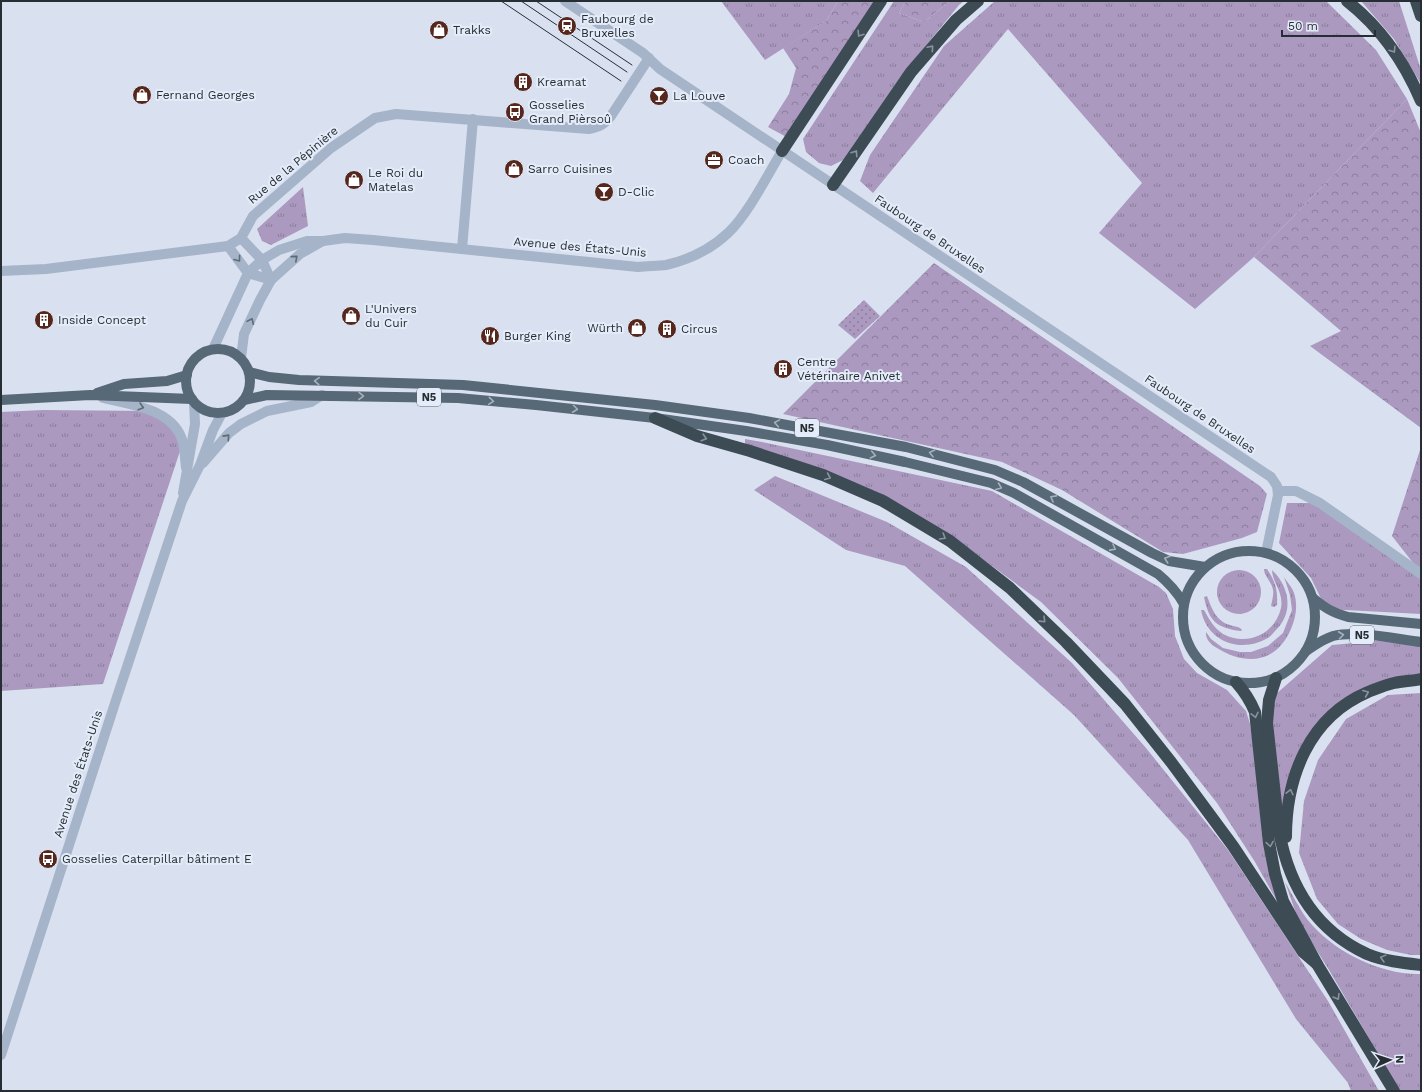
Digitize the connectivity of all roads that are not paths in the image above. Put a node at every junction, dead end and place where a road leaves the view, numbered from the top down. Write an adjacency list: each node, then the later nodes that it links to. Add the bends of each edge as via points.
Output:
1 (565, 1): 7 (street, Faubourg de Bruxelles)
2 (881, 1): 10 (highway, one-way to 10)
3 (978, 1): 11 (highway, one-way to 3, via 911,72 956,20)
4 (1347, 1): 8 (highway, one-way to 8, via 1384,36 1413,81)
5 (1416, 1): 6 (highway)
6 (1421, 16)
7 (648, 58): 9 (street, Rue de la Pépinière, via 611,116 599,127 589,129); 10 (street, Faubourg de Bruxelles, via 660,69)
8 (1421, 101)
9 (473, 119): 12 (street, Rue de la Pépinière, via 396,114 375,118 331,148 253,216); 15 (street)
10 (782, 151): 11 (street, Faubourg de Bruxelles); 15 (street, Avenue des États-Unis, via 746,211 728,232 711,246 687,259 665,265 638,267)
11 (833, 185): 33 (street, Faubourg de Bruxelles, via 1265,472 1274,481)
12 (241, 238): 14 (street, Rue de la Pépinière); 16 (street)
13 (323, 241): 15 (street, Avenue des États-Unis, via 345,238); 16 (street, Avenue des États-Unis, via 294,244); 19 (street, Avenue des États-Unis, one-way to 13, via 300,254)
14 (228, 246): 17 (street, Rue de la Pépinière, via 46,269); 18 (street, one-way to 18)
15 (462, 249)
16 (262, 260): 18 (street, Avenue des États-Unis); 19 (street)
17 (1, 271)
18 (248, 273): 19 (street); 20 (street, Avenue des États-Unis)
19 (271, 280): 21 (street, Avenue des États-Unis, one-way to 19, via 244,334)
20 (213, 349): 21 (main road, via 230,350); 23 (main road, via 196,358)
21 (241, 358): 22 (main road)
22 (249, 372): 27 (main road, via 249,390); 36 (main road, N5, one-way to 22, via 1169,561 1023,482 995,470 906,447 749,418 639,404 463,385 299,380)
23 (186, 375): 24 (main road, via 167,381 124,384); 28 (main road, via 187,388)
24 (90, 395): 26 (main road); 28 (main road); 32 (street, one-way to 32, via 144,407 169,422 183,442)
25 (322, 395): 27 (main road, N5, via 267,395); 30 (main road, N5, one-way to 30, via 458,398); 31 (street, one-way to 25, via 241,424 266,411 311,402)
26 (1, 400)
27 (244, 400): 29 (main road, N5, via 234,409)
28 (193, 401): 29 (main road, via 204,410); 32 (street, Avenue des États-Unis, via 194,424)
29 (222, 413): 31 (street, Avenue des États-Unis)
30 (655, 418): 39 (main road, N5, one-way to 39, via 827,445 991,483 1014,493 1146,566 1169,582); 47 (highway, one-way to 47, via 697,436 750,450 823,475 883,501 950,541 1010,588 1125,704 1233,846 1303,952)
31 (200, 465): 34 (street, Avenue des États-Unis)
32 (186, 468): 34 (street, Avenue des États-Unis)
33 (1278, 491): 35 (street); 37 (street, via 1296,492 1320,503)
34 (182, 501): 49 (street, Avenue des États-Unis)
35 (1266, 553): 36 (main road, N5, via 1239,551 1227,554); 38 (main road, N5, via 1286,561 1298,571)
36 (1206, 567): 39 (main road, N5, via 1188,590)
37 (1421, 574)
38 (1313, 598): 40 (main road, N5, via 1326,609 1348,618); 42 (main road, N5, via 1316,616 1314,634)
39 (1184, 604): 45 (main road, N5, via 1185,633 1194,654 1205,667)
40 (1421, 624)
41 (1421, 642): 42 (main road, N5, one-way to 41, via 1320,641 1347,634)
42 (1306, 651): 43 (main road, N5, via 1293,667)
43 (1276, 678): 45 (main road, N5, via 1249,684); 46 (highway, via 1269,700 1267,723 1278,826)
44 (1421, 679): 46 (highway, one-way to 44, via 1286,817 1291,788 1304,752 1323,724 1344,704 1368,692 1394,683)
45 (1236, 682): 47 (highway, one-way to 47, via 1255,712 1269,843 1283,902)
46 (1286, 858): 48 (highway, one-way to 46, via 1368,954 1344,941 1326,927 1303,900)
47 (1317, 964): 50 (highway, one-way to 50)
48 (1421, 965)
49 (1, 1055)
50 (1394, 1091)

